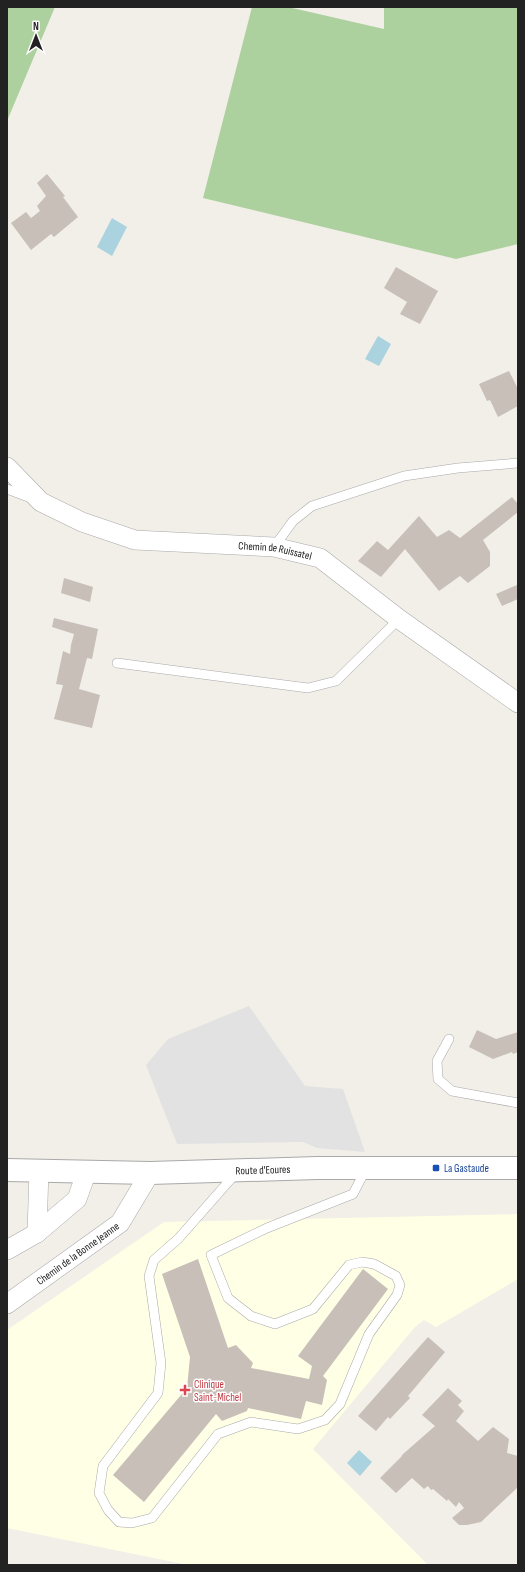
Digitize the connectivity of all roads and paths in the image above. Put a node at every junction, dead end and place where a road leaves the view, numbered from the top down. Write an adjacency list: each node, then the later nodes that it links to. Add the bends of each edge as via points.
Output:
1 (518, 463): 5 (lane, via 404,476 312,506 293,521)
2 (7, 467): 4 (street, Chemin de Ruissatel)
3 (7, 489): 4 (lane)
4 (41, 502): 5 (street, Chemin de Ruissatel, via 82,522 135,540)
5 (274, 547): 6 (street, Chemin de Ruissatel, via 320,558)
6 (399, 619): 7 (lane, via 336,681 308,688); 8 (street, Chemin de Ruissatel)
7 (117, 663)
8 (518, 703)
9 (449, 1039): 10 (lane, via 437,1061 438,1079 452,1091)
10 (518, 1102)
11 (367, 1168): 12 (street, Route d'Eoures); 15 (street, Route d'Eoures); 15 (lane, via 353,1194 267,1228 211,1255 228,1298 251,1316 275,1324 314,1309 349,1265 362,1262 374,1264 396,1276 400,1285 398,1295 369,1334 340,1404 325,1420 298,1429 251,1422 218,1434 152,1518 132,1523 119,1522 108,1510 100,1493 103,1466 158,1393 161,1363 149,1276 154,1260 178,1239)
12 (518, 1168)
13 (7, 1170): 14 (street, Route d'Eoures)
14 (39, 1170): 16 (street, Route d'Eoures); 18 (street)
15 (239, 1170): 17 (street, Route d'Eoures)
16 (87, 1171): 17 (street, Route d'Eoures); 18 (street, via 77,1199)
17 (150, 1173): 20 (street, Chemin de la Bonne Jeanne, via 120,1223)
18 (37, 1233): 19 (street)
19 (7, 1250)
20 (7, 1304)

